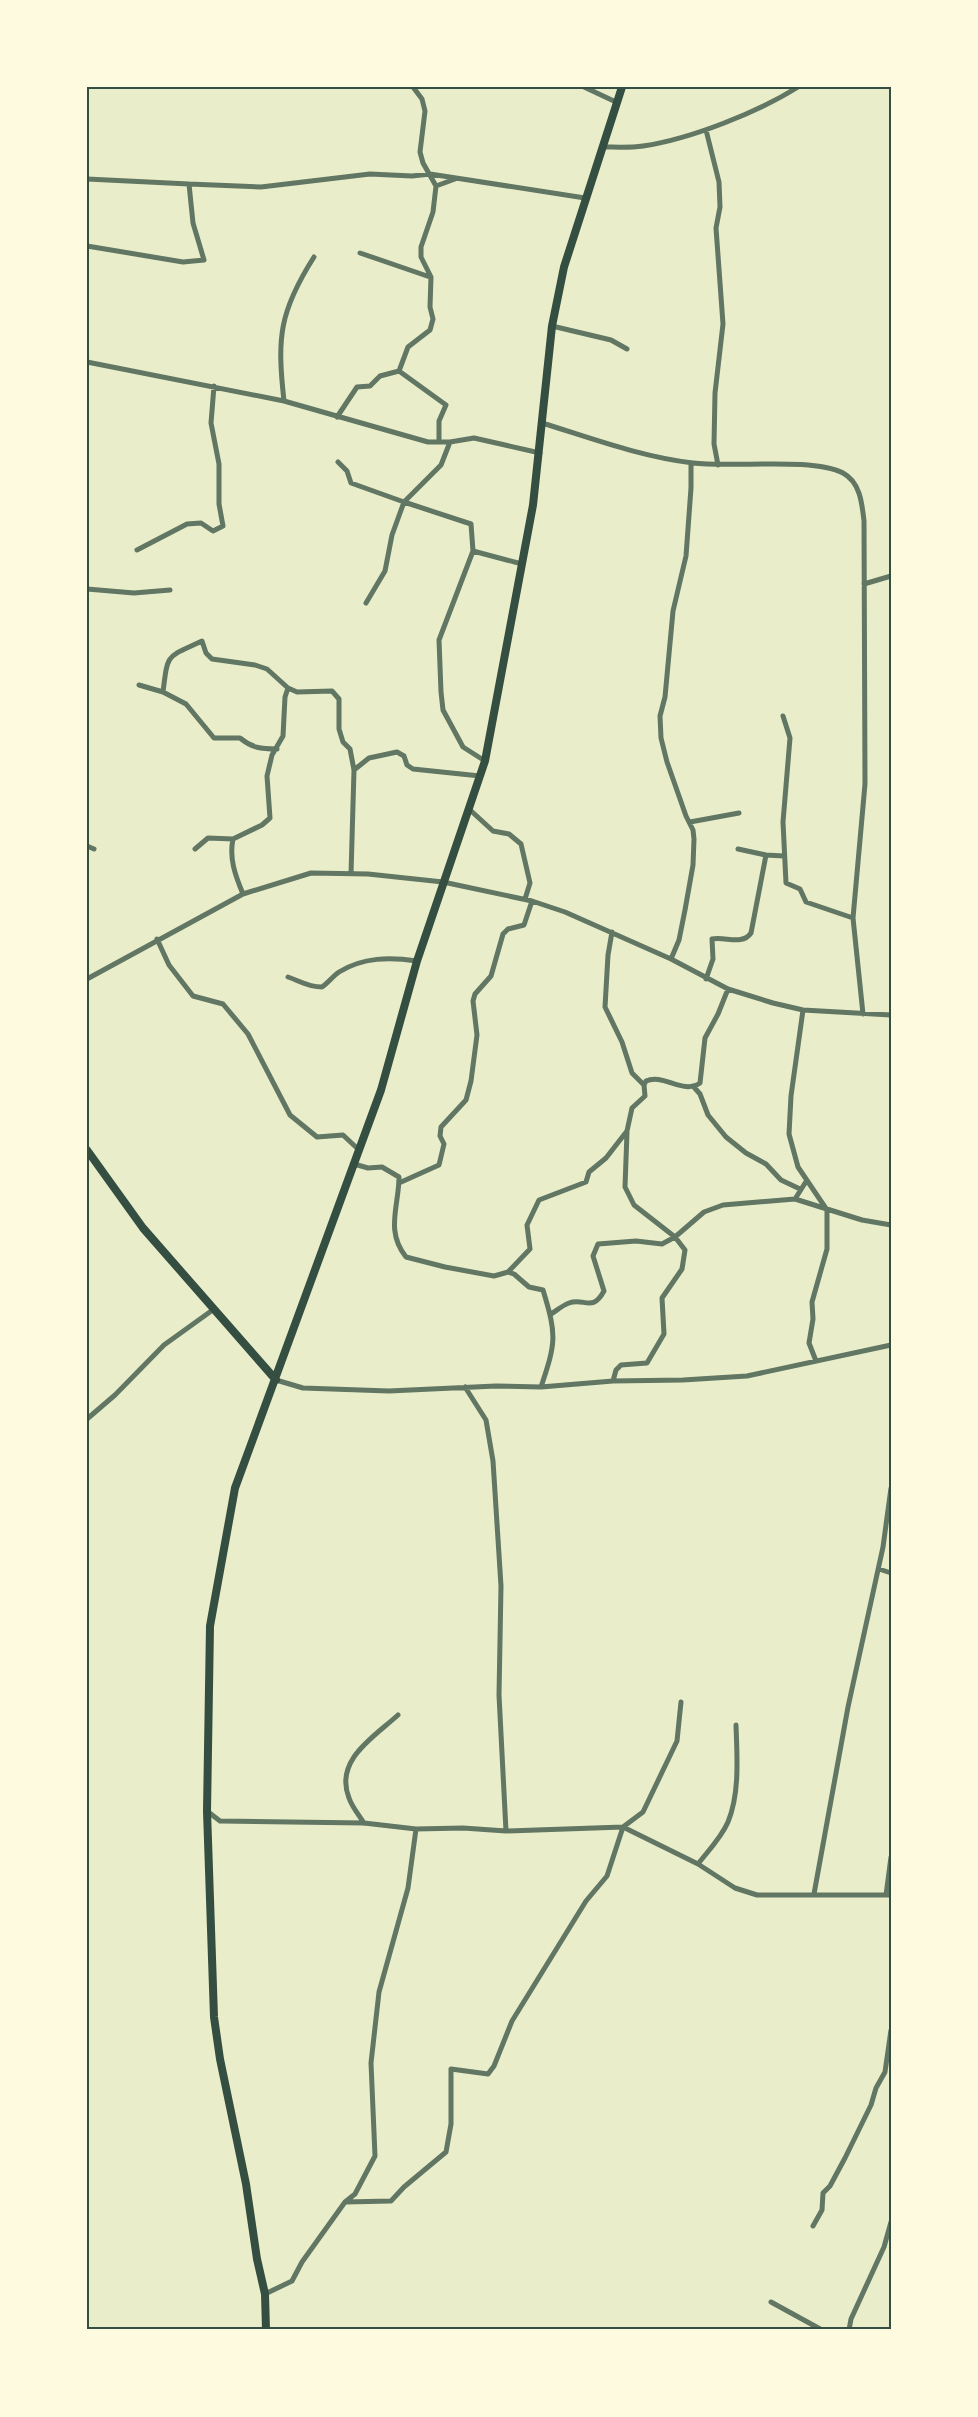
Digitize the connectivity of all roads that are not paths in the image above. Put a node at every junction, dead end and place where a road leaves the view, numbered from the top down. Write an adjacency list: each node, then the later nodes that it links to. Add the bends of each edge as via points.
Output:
1 (413, 87): 8 (street, via 425,111 420,152)
2 (584, 87): 5 (street)
3 (621, 87): 5 (main road)
4 (798, 87): 6 (street)
5 (616, 102): 7 (main road)
6 (706, 130): 7 (street, via 643,146); 33 (street, via 720,199 716,228 723,324 714,444)
7 (602, 147): 15 (main road)
8 (430, 174): 9 (street); 12 (street, via 370,174 261,187); 13 (street)
9 (456, 178): 13 (street); 15 (street)
10 (87, 179): 11 (street)
11 (189, 184): 12 (street); 14 (street)
12 (201, 185): 14 (street)
13 (436, 186): 19 (street, via 433,212 421,247 421,257)
14 (191, 194): 16 (street, via 193,223 204,260 183,262)
15 (585, 198): 20 (main road, via 564,267)
16 (87, 246)
17 (360, 253): 19 (street)
18 (314, 257): 25 (street, via 291,296 282,323 280,367)
19 (431, 277): 23 (street, via 430,307 434,319 430,330 408,347)
20 (552, 326): 21 (street, via 611,340); 27 (main road)
21 (627, 349)
22 (87, 362): 24 (street)
23 (399, 371): 26 (street, via 380,376 370,386 357,387); 28 (street, via 446,405 439,421)
24 (214, 386): 25 (street); 35 (street, via 211,423 219,464 223,526 213,531 201,523 187,524)
25 (284, 401): 26 (street)
26 (337, 417): 28 (street, via 428,442)
27 (542, 423): 30 (main road); 32 (street, via 631,450)
28 (439, 441): 29 (street)
29 (450, 442): 30 (street, via 474,438); 34 (street, via 441,465)
30 (540, 453): 37 (main road)
31 (338, 462): 34 (street, via 351,483)
32 (691, 463): 33 (street); 53 (street, via 686,556 673,611 660,716 667,762)
33 (718, 465): 39 (street, via 800,465 840,471 848,476 855,483 862,504)
34 (404, 502): 36 (street, via 471,524); 42 (street, via 385,571)
35 (137, 550)
36 (473, 550): 37 (street); 48 (street, via 439,640 441,692 443,710 463,747)
37 (522, 564): 48 (main road)
38 (891, 576): 39 (street)
39 (864, 584): 65 (street, via 865,784)
40 (87, 589): 41 (street, via 134,593)
41 (170, 590)
42 (366, 603)
43 (139, 685): 45 (street)
44 (288, 688): 45 (street, via 267,669 212,659 202,641 167,661); 47 (street, via 283,736); 49 (street, via 336,694 341,737 350,748)
45 (163, 692): 47 (street, via 186,704 214,738 240,738 249,746)
46 (783, 716): 60 (street, via 790,738)
47 (277, 749): 54 (street, via 267,776 270,818)
48 (485, 761): 50 (main road)
49 (354, 770): 50 (street, via 369,758 397,752 413,769); 61 (street)
50 (480, 776): 51 (main road)
51 (469, 809): 62 (main road); 64 (street, via 493,831 509,834 520,844 530,883)
52 (739, 813): 53 (street)
53 (690, 822): 68 (street, via 693,865 679,940)
54 (233, 838): 57 (street, via 208,838); 63 (street, via 234,872)
55 (87, 846): 56 (street)
56 (94, 849)
57 (195, 849)
58 (738, 849): 59 (street)
59 (766, 855): 60 (street); 72 (street, via 751,933 739,940 712,939 713,959)
60 (784, 856): 65 (street, via 786,883 800,890 805,901)
61 (351, 874): 62 (street); 63 (street, via 311,873)
62 (443, 882): 64 (street); 69 (main road)
63 (243, 894): 67 (street)
64 (528, 900): 66 (street); 84 (street, via 524,925 503,934 491,976 475,994 477,1035 471,1081 466,1100 441,1126 444,1144 439,1165)
65 (853, 918): 75 (street)
66 (612, 932): 68 (street); 77 (street, via 605,1007 632,1073)
67 (157, 939): 71 (street); 81 (street, via 169,965 193,996 224,1004 248,1034 290,1115 317,1137 343,1135)
68 (671, 959): 72 (street)
69 (417, 961): 70 (street, via 363,961 321,987 309,987); 81 (main road, via 381,1090)
70 (288, 977)
71 (87, 979)
72 (706, 979): 73 (street)
73 (728, 989): 74 (street); 78 (street, via 705,1038 700,1083)
74 (803, 1010): 75 (street); 83 (street, via 789,1134 798,1167)
75 (863, 1014): 76 (street)
76 (891, 1015)
77 (644, 1084): 78 (street, via 651,1079); 79 (street, via 645,1096 632,1108)
78 (693, 1086): 85 (street, via 708,1115 726,1137 766,1164 781,1180)
79 (627, 1131): 89 (street, via 625,1187 634,1205); 90 (street, via 589,1172 586,1182 539,1200 527,1225 530,1249)
80 (87, 1150): 91 (main road, via 143,1228)
81 (359, 1150): 82 (main road)
82 (354, 1164): 84 (street, via 382,1167 399,1177); 95 (main road)
83 (807, 1180): 85 (street); 87 (street)
84 (399, 1184): 90 (street, via 393,1234 406,1257 494,1276)
85 (800, 1189): 86 (street)
86 (795, 1199): 87 (street); 89 (street, via 723,1205 704,1212)
87 (827, 1210): 88 (street); 94 (street, via 827,1249 812,1302 809,1343)
88 (891, 1225)
89 (675, 1236): 92 (street, via 662,1244 598,1244 593,1256 604,1291 599,1300 590,1304 570,1302); 96 (street, via 685,1250 682,1269 662,1298 664,1334 647,1363 621,1365)
90 (508, 1272): 92 (street, via 529,1287 543,1290)
91 (214, 1309): 95 (main road); 99 (street, via 164,1346)
92 (551, 1314): 98 (street, via 555,1333)
93 (891, 1345): 94 (street)
94 (816, 1361): 96 (street, via 747,1376)
95 (276, 1380): 97 (street, via 314,1389); 106 (main road, via 235,1488 210,1626)
96 (613, 1381): 98 (street)
97 (465, 1387): 98 (street); 110 (street, via 486,1420 494,1461)
98 (541, 1387)
99 (87, 1419)
100 (891, 1488): 101 (street)
101 (879, 1569): 102 (street); 113 (street)
102 (891, 1573)
103 (681, 1702): 108 (street, via 677,1741 642,1812)
104 (398, 1715): 107 (street, via 348,1764 349,1798)
105 (736, 1725): 112 (street, via 735,1794 728,1821)
106 (207, 1811): 107 (street, via 220,1821); 119 (main road, via 213,2017)
107 (364, 1823): 109 (street)
108 (623, 1827): 110 (street); 112 (street); 116 (street, via 607,1876 586,1901 512,2021 495,2066 488,2074 451,2069 451,2124 446,2152 391,2201)
109 (416, 1828): 110 (street); 116 (street, via 408,1888 379,1992 371,2063 375,2156 355,2193)
110 (506, 1831)
111 (891, 1857): 114 (street)
112 (698, 1864): 113 (street, via 746,1893)
113 (814, 1894): 114 (street)
114 (889, 1895)
115 (891, 2030): 118 (street, via 885,2072 845,2158 823,2193 822,2210)
116 (345, 2202): 119 (street, via 292,2281)
117 (891, 2222): 123 (street)
118 (813, 2226)
119 (265, 2294): 121 (main road)
120 (771, 2302): 122 (street)
121 (266, 2330)
122 (822, 2330)
123 (849, 2330)

